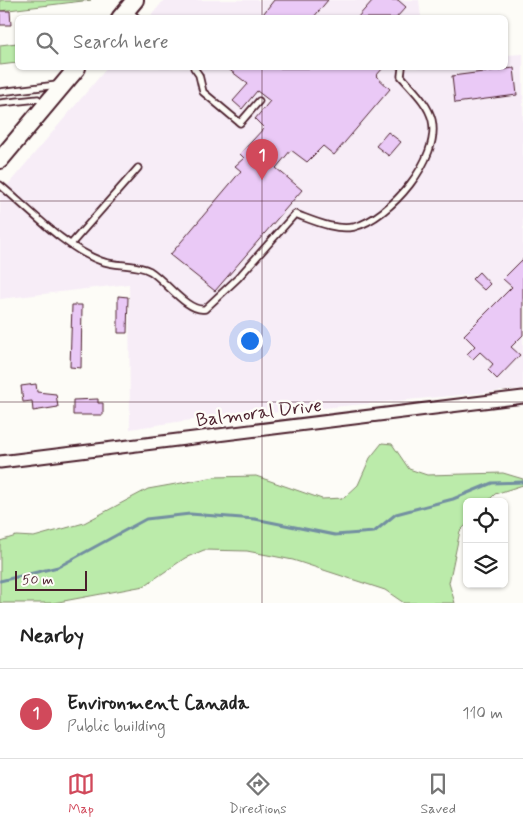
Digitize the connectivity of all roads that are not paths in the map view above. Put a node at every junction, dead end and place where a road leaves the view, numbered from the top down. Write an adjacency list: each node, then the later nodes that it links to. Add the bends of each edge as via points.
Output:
1 (75, 70): 4 (main road)
2 (195, 70): 6 (lane, via 203,92 240,123)
3 (402, 70): 12 (lane, via 401,76 432,117 433,132 426,158 398,197 383,211 353,227 341,228 295,214 238,278 205,309 188,305 146,269 101,261)
4 (62, 85): 5 (lane); 8 (main road)
5 (0, 92)
6 (259, 101)
7 (0, 103): 8 (lane, via 38,99)
8 (45, 105): 9 (main road)
9 (0, 160)
10 (138, 168): 12 (lane)
11 (0, 186): 12 (lane)
12 (71, 244)
13 (523, 397): 14 (street, Balmoral Drive)
14 (0, 462)

